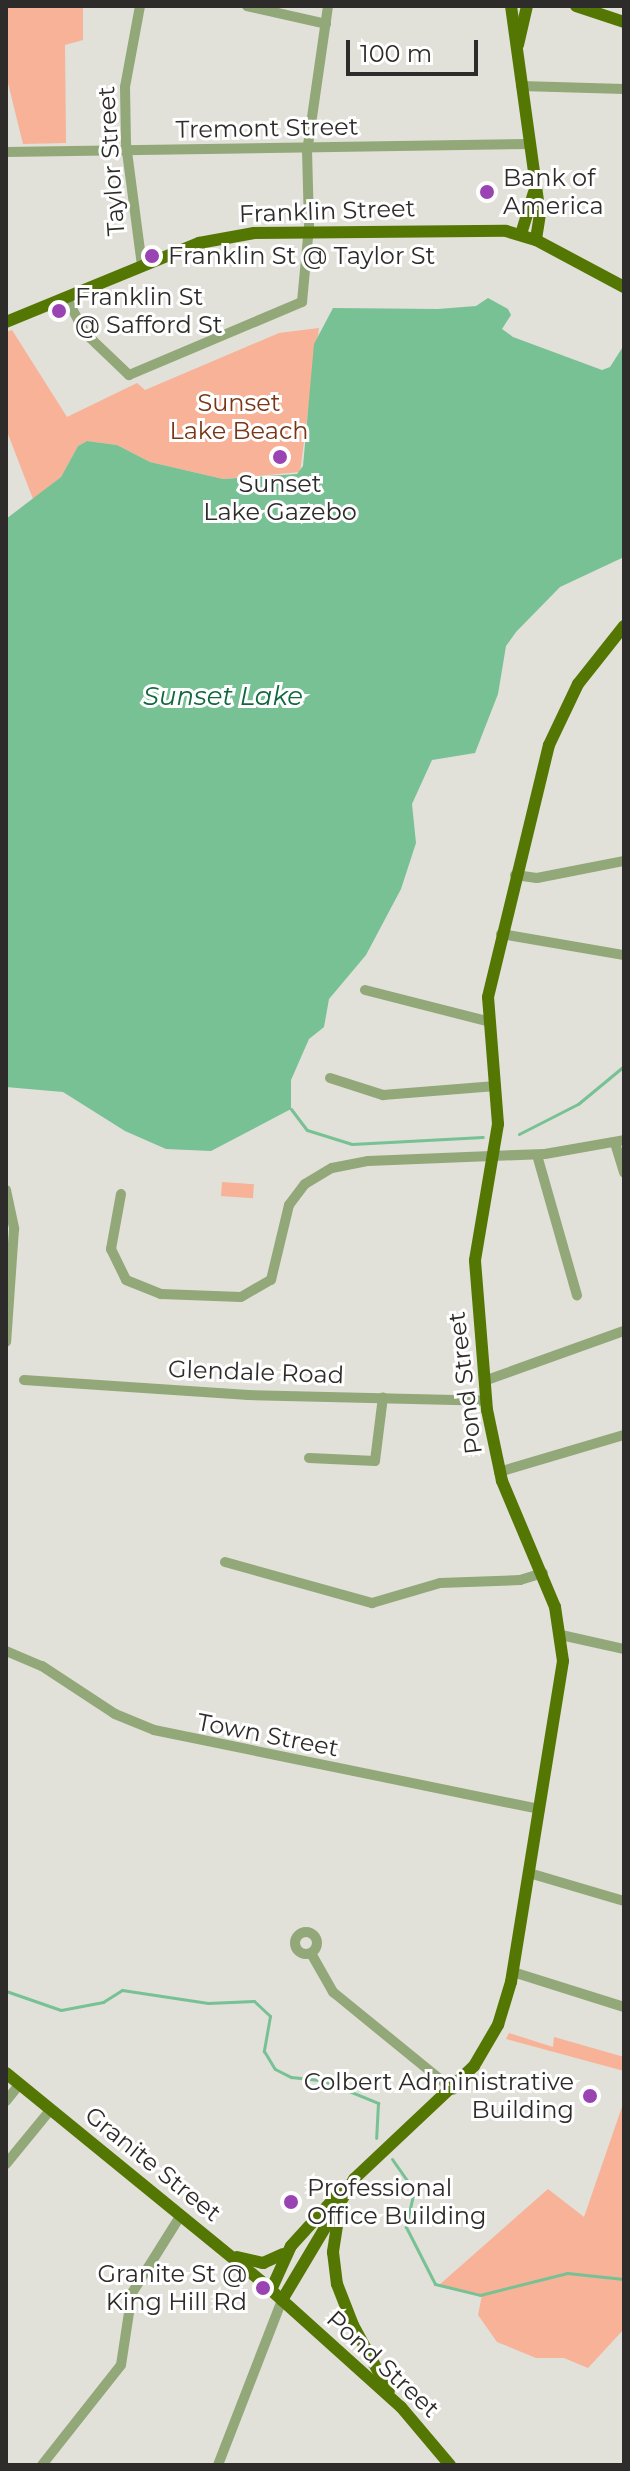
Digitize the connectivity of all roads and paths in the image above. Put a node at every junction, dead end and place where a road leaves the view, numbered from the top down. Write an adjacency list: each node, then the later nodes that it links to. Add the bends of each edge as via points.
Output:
1 (140, 6): 14 (street, Taylor Street, via 126,74)
2 (247, 6): 8 (street)
3 (328, 6): 8 (street)
4 (511, 6): 9 (main road)
5 (527, 6): 9 (main road)
6 (576, 6): 7 (main road)
7 (624, 22)
8 (326, 24): 13 (street)
9 (517, 56): 10 (main road)
10 (521, 86): 11 (street); 12 (main road)
11 (624, 89)
12 (529, 144): 13 (street, Tremont Street); 16 (main road)
13 (308, 148): 14 (street, Tremont Street); 17 (street)
14 (126, 150): 15 (street, Tremont Street); 20 (street, Taylor Street)
15 (6, 152)
16 (534, 189): 18 (main road); 19 (main road, via 541,220)
17 (309, 231): 18 (main road, Franklin Street, via 475,229); 20 (main road, Franklin Street, via 220,237); 22 (street, via 307,291 299,305 132,375 86,334)
18 (521, 234): 19 (main road, Franklin Street)
19 (536, 240): 21 (main road, Franklin Street)
20 (142, 266): 22 (main road, Franklin Street)
21 (624, 287)
22 (66, 297): 23 (main road, Franklin Street)
23 (6, 321)
24 (624, 626): 26 (main road, Pond Street, via 583,676 558,722)
25 (624, 861): 26 (street, via 537,878)
26 (515, 875): 27 (main road, Pond Street)
27 (501, 934): 28 (street); 30 (main road, Pond Street)
28 (624, 955)
29 (365, 990): 30 (street)
30 (487, 1021): 32 (main road, Pond Street)
31 (330, 1078): 32 (street, via 383,1095)
32 (496, 1086): 35 (main road, Pond Street)
33 (620, 1142): 34 (street); 36 (street)
34 (537, 1155): 35 (street); 39 (street)
35 (494, 1156): 38 (street, via 360,1161 318,1175 289,1205 275,1276 259,1291 241,1297 161,1294 126,1280 115,1266 111,1243); 43 (main road, Pond Street, via 475,1241)
36 (624, 1173)
37 (6, 1190): 41 (street, via 14,1239)
38 (121, 1194)
39 (577, 1295)
40 (624, 1331): 43 (street)
41 (6, 1342)
42 (24, 1380): 44 (street, Glendale Road, via 248,1395)
43 (484, 1381): 45 (main road, Pond Street)
44 (383, 1397): 45 (street, Glendale Road); 47 (street, via 375,1461)
45 (486, 1401): 48 (main road, Pond Street)
46 (624, 1435): 48 (street)
47 (309, 1458)
48 (499, 1472): 50 (main road, Pond Street)
49 (225, 1562): 50 (street, via 372,1603 440,1583 520,1580)
50 (543, 1573): 51 (main road, Pond Street)
51 (561, 1635): 52 (street); 54 (main road, Pond Street, via 562,1690)
52 (624, 1649)
53 (6, 1651): 54 (street, Town Street, via 42,1666 115,1714 154,1730)
54 (540, 1809): 55 (main road, Pond Street)
55 (529, 1873): 56 (street); 58 (main road, Pond Street)
56 (624, 1901)
57 (312, 1955): 62 (street, via 333,1992)
58 (513, 1972): 59 (street); 62 (main road, Pond Street, via 495,2031)
59 (624, 2007)
60 (6, 2073): 61 (main road, Granite Street)
61 (20, 2084): 63 (street); 64 (main road, Granite Street)
62 (453, 2090): 66 (main road, Pond Street)
63 (6, 2101)
64 (51, 2109): 65 (street); 67 (main road, Granite Street)
65 (6, 2164)
66 (349, 2185): 68 (main road, Pond Street); 71 (main road, Pond Street); 72 (main road, via 334,2237 336,2280 369,2356)
67 (181, 2215): 69 (main road, Granite Street); 73 (street, via 132,2293 121,2365)
68 (291, 2246): 69 (main road, via 263,2263); 70 (main road, Pond Street)
69 (224, 2250): 70 (main road, Granite Street)
70 (271, 2290): 71 (main road, Pond Street)
71 (282, 2300): 72 (main road, Pond Street); 74 (street)
72 (401, 2407): 75 (main road, Pond Street)
73 (42, 2465)
74 (218, 2465)
75 (450, 2465)

